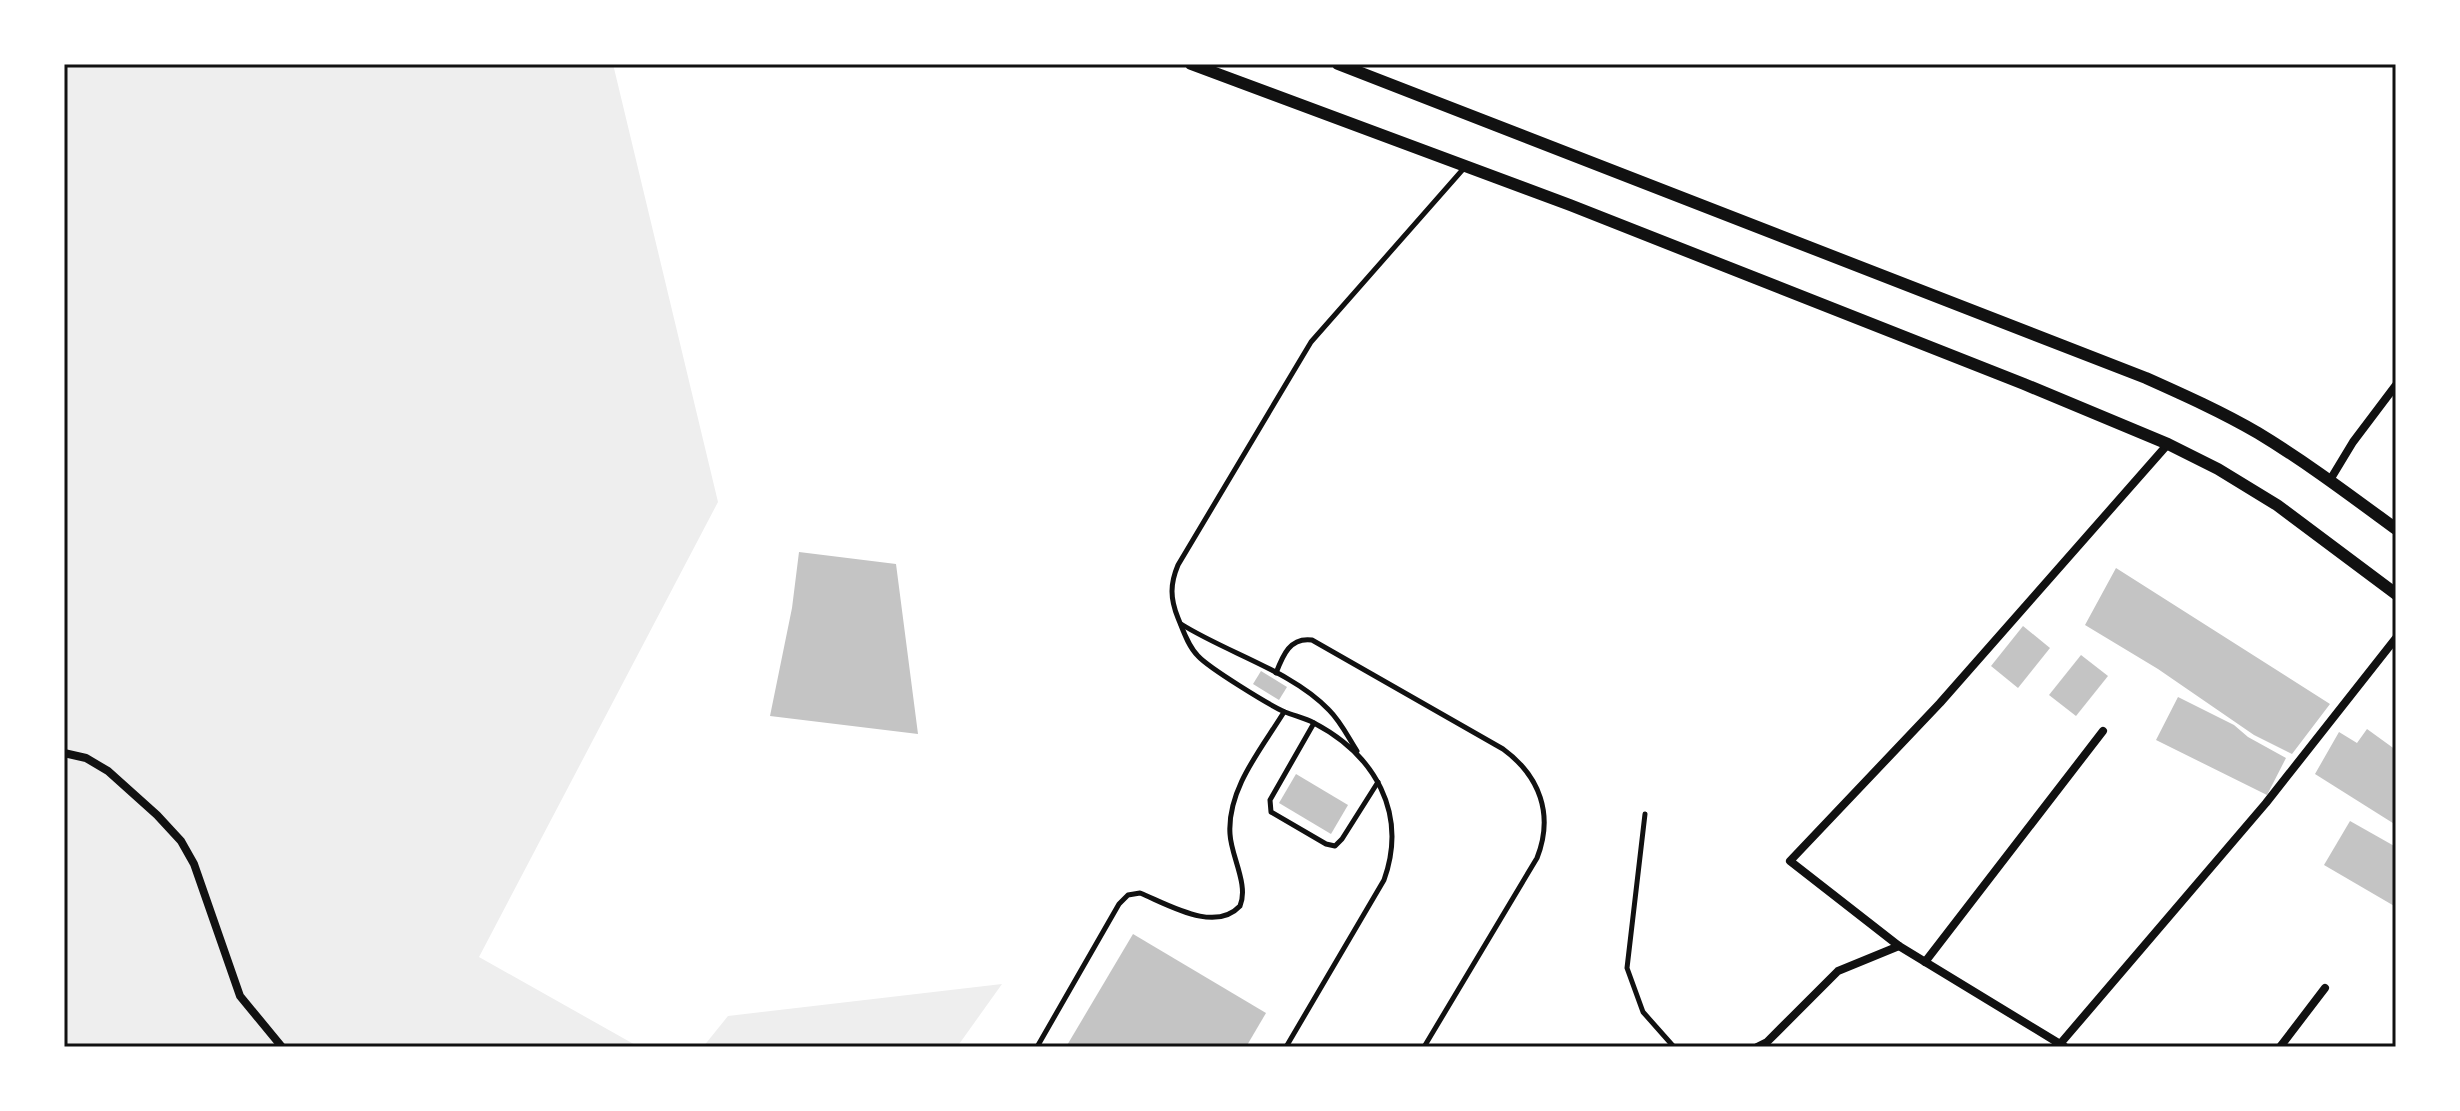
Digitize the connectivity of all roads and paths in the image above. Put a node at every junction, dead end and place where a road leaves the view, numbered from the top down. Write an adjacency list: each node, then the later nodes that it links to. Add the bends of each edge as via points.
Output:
1 (1191, 64): 3 (street)
2 (1338, 64): 6 (street, via 2146,378 2258,433)
3 (1465, 166): 5 (street); 9 (lane, via 1311,342 1178,565 1171,595)
4 (2396, 385): 6 (street)
5 (2168, 444): 8 (street, via 2277,505); 19 (street, via 1940,703 1790,861)
6 (2330, 480): 7 (street)
7 (2396, 529)
8 (2396, 594)
9 (1180, 623): 11 (lane); 12 (lane, via 1204,662)
10 (2396, 638): 22 (street, via 2266,803)
11 (1276, 673): 16 (lane, via 1331,712); 26 (lane, via 1292,645 1312,640 1503,749 1538,786 1545,826 1537,858)
12 (1284, 712): 13 (lane); 24 (lane, via 1233,804 1230,833 1242,889 1240,906 1227,917 1213,919 1140,893 1128,895)
13 (1314, 723): 16 (lane); 17 (lane, via 1270,800 1271,812 1335,846)
14 (2103, 731): 20 (street)
15 (64, 753): 23 (street, via 108,771 181,841 240,996)
16 (1360, 755): 17 (lane)
17 (1378, 782): 25 (lane, via 1393,823 1391,861 1372,903)
18 (1645, 814): 27 (lane, via 1627,968 1643,1012)
19 (1899, 946): 20 (street); 28 (street, via 1838,971)
20 (1925, 962): 22 (street)
21 (2325, 988): 29 (street)
22 (2062, 1045)
23 (282, 1047)
24 (1037, 1047)
25 (1286, 1047)
26 (1424, 1047)
27 (1674, 1047)
28 (1757, 1047)
29 (2280, 1047)

